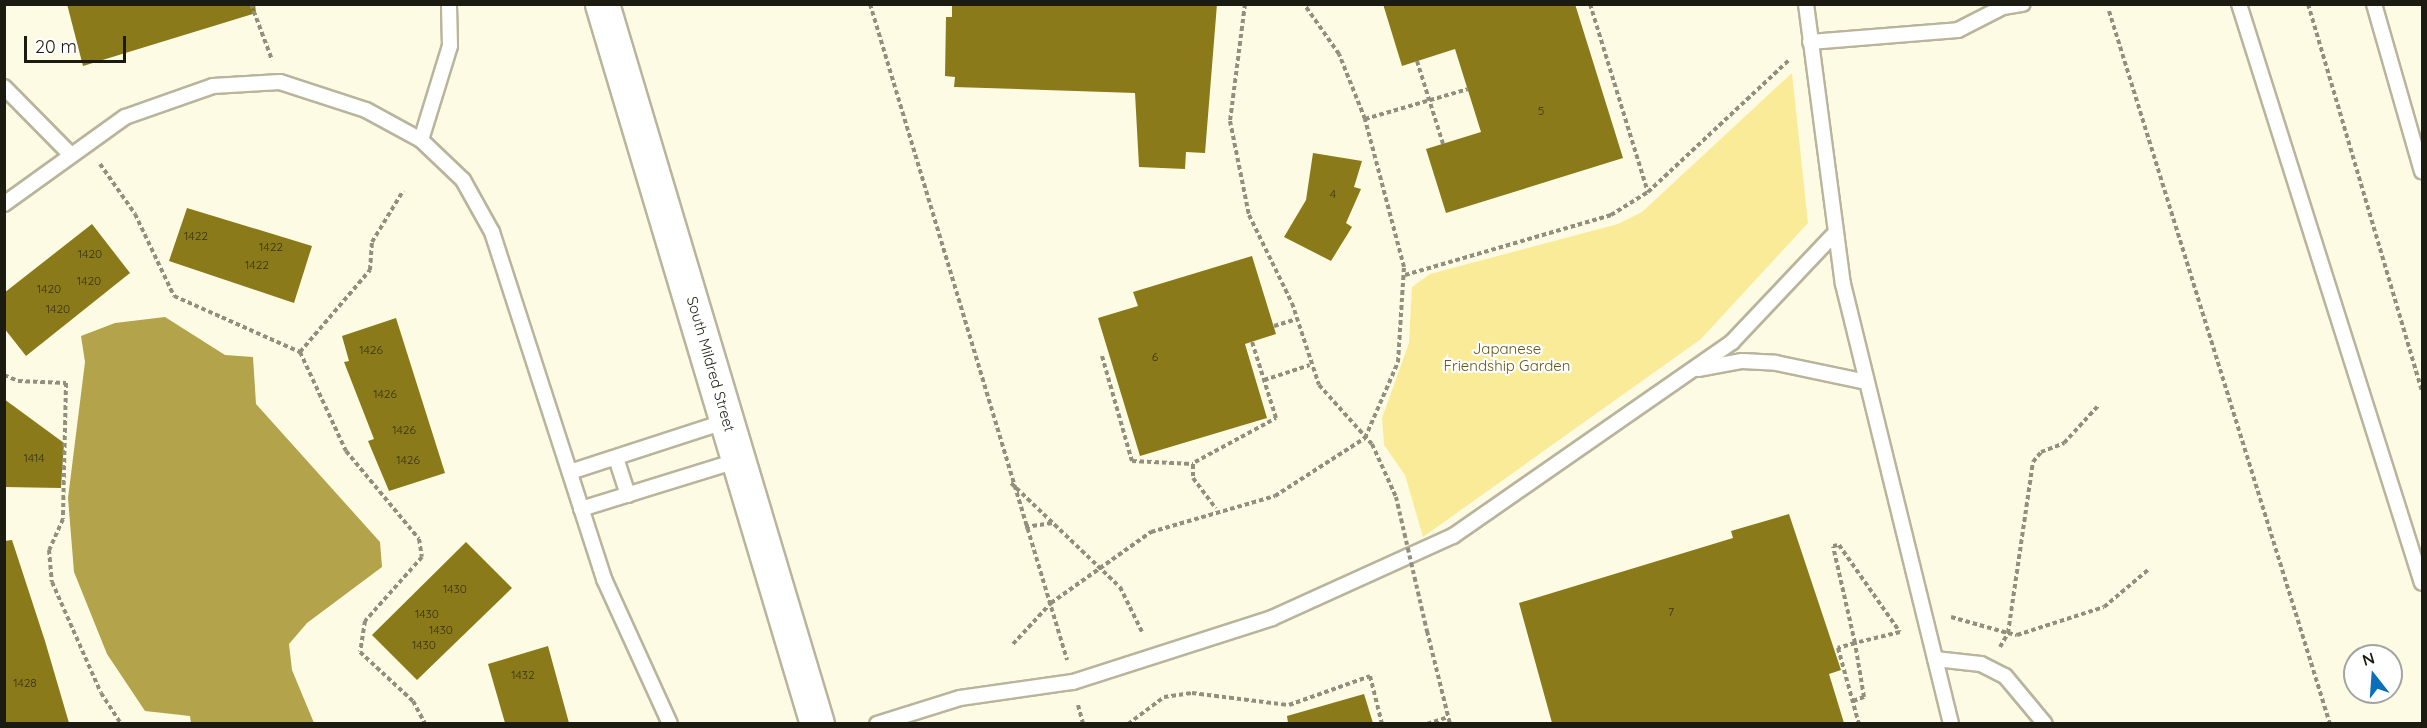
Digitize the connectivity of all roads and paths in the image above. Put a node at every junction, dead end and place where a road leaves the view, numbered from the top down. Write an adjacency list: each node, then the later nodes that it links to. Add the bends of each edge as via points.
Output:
1 (251, 4): 16 (path, via 273,52)
2 (449, 4): 21 (lane, via 450,46)
3 (602, 4): 43 (main road, South Mildred Street)
4 (870, 4): 49 (path)
5 (1245, 4): 31 (path, via 1230,121 1239,179 1249,215)
6 (1304, 4): 20 (path, via 1339,54)
7 (1590, 4): 27 (path)
8 (1806, 4): 14 (lane)
9 (2023, 4): 14 (lane, via 2003,7 1958,30)
10 (2239, 4): 57 (lane)
11 (2308, 4): 41 (path)
12 (2374, 4): 25 (lane)
13 (2109, 11): 83 (path)
14 (1810, 42): 27 (path); 29 (lane)
15 (1417, 61): 19 (path)
16 (270, 82): 21 (lane, via 366,110); 22 (lane, via 213,86 168,100 125,117)
17 (4, 87): 24 (lane)
18 (1468, 89): 19 (path)
19 (1429, 100): 20 (path); 23 (path)
20 (1365, 119): 30 (path)
21 (421, 140): 48 (lane, via 463,180 492,232)
22 (85, 143): 24 (lane); 34 (path, via 135,214 174,296)
23 (1443, 144)
24 (69, 153): 28 (lane)
25 (2422, 171)
26 (404, 191): 34 (path, via 372,242 370,270)
27 (1648, 192): 30 (path, via 1611,215)
28 (4, 204)
29 (1836, 232): 37 (lane, via 1732,342); 40 (lane)
30 (1405, 275): 44 (path, via 1398,362)
31 (1297, 319): 32 (path); 36 (path)
32 (1274, 326)
33 (1252, 342): 39 (path)
34 (300, 352): 71 (path, via 346,452 424,548 422,557 365,621 360,646 366,659 413,701)
35 (1102, 356): 52 (path, via 1132,461 1193,464 1193,478)
36 (1310, 365): 39 (path); 44 (path, via 1332,403)
37 (1693, 370): 40 (lane, via 1742,361 1776,363); 64 (lane, via 1453,536 1272,618)
38 (4, 375): 70 (path, via 18,381 66,383 63,519 49,550 52,582 101,693)
39 (1264, 381): 47 (path, via 1276,418)
40 (1866, 382): 65 (lane)
41 (2422, 391)
42 (2099, 405): 60 (path, via 2064,443 2041,452 2033,462)
43 (727, 421): 45 (lane); 46 (main road, South Mildred Street)
44 (1365, 438): 52 (path, via 1275,496); 69 (path, bridge, via 1396,497)
45 (616, 458): 48 (lane); 50 (lane)
46 (739, 460): 50 (lane); 73 (main road, South Mildred Street)
47 (1195, 462)
48 (570, 472): 51 (lane)
49 (1010, 482): 53 (path); 54 (path)
50 (628, 495): 51 (lane)
51 (582, 509): 72 (lane, via 628,639)
52 (1217, 509): 55 (path, via 1151,532)
53 (1053, 523): 54 (path); 55 (path)
54 (1025, 527): 58 (path)
55 (1101, 569): 58 (path); 64 (path, via 1120,587)
56 (2149, 569): 60 (path, via 2104,607 2017,635)
57 (2422, 584)
58 (1051, 603): 62 (path); 66 (path)
59 (1950, 617): 60 (path)
60 (2008, 633): 63 (path)
61 (1855, 643): 61 (path, via 1833,546 1839,545 1900,632); 67 (path, via 1864,697); 67 (path, via 1838,648)
62 (1013, 644)
63 (2000, 647)
64 (1153, 656): 74 (lane, via 1053,689 960,698)
65 (1935, 659): 81 (lane); 82 (lane, via 1982,664 2005,676)
66 (1069, 667)
67 (1853, 701): 80 (path)
68 (1078, 705): 75 (path)
69 (1448, 717): 78 (path); 79 (path)
70 (122, 723)
71 (425, 723)
72 (670, 723)
73 (818, 723)
74 (877, 723)
75 (1083, 723)
76 (1128, 723): 77 (path, via 1164,697 1192,693 1289,705 1370,676)
77 (1382, 723)
78 (1427, 723)
79 (1450, 723)
80 (1859, 723)
81 (1951, 723)
82 (2045, 723)
83 (2330, 723)

